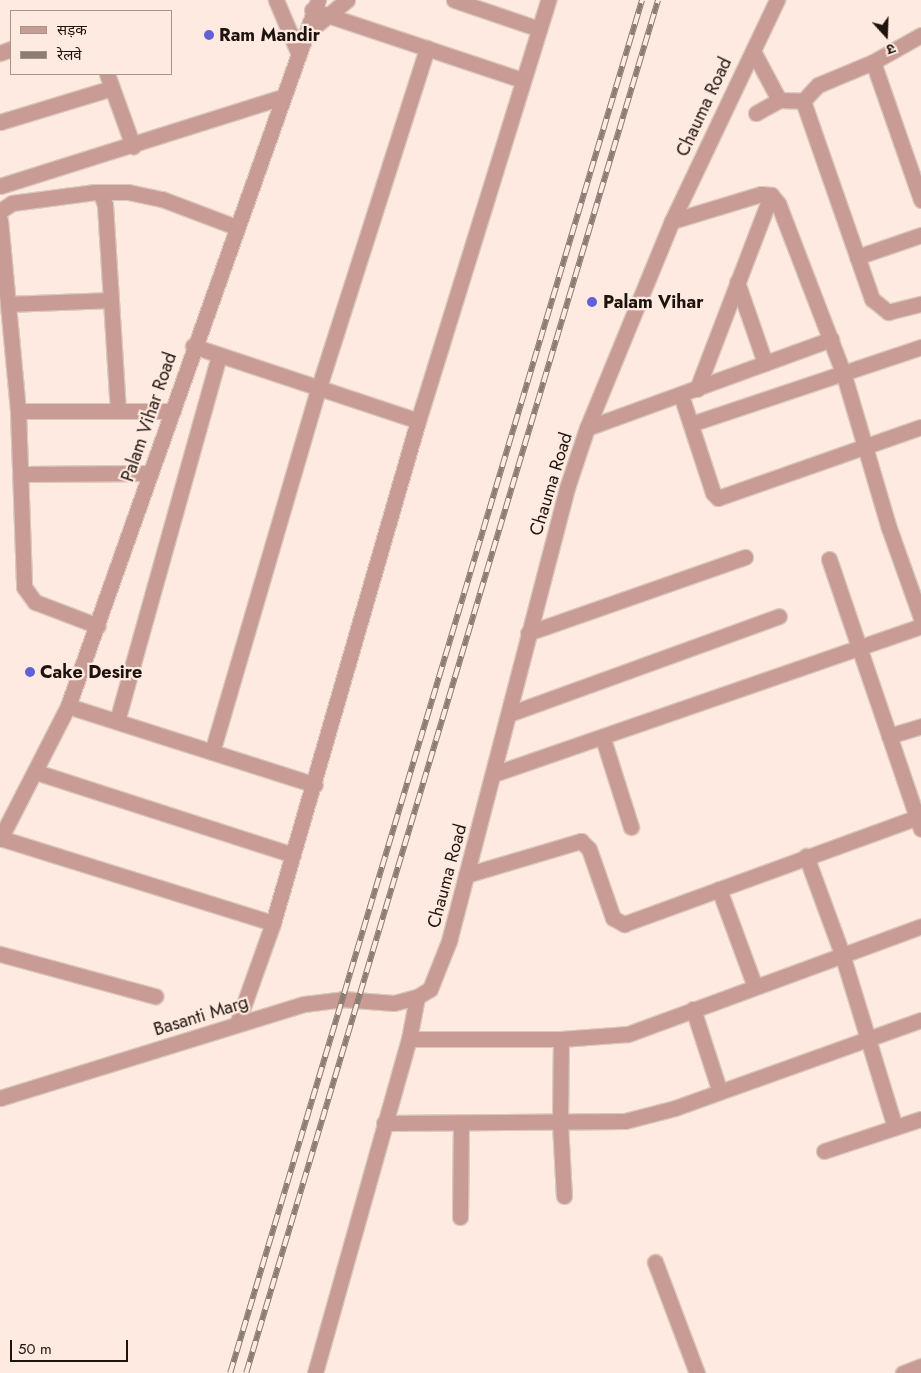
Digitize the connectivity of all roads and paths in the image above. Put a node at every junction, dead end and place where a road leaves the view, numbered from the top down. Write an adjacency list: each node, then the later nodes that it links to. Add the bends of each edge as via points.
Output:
1 (276, 0): 12 (street)
2 (348, 0): 7 (street)
3 (454, 0): 8 (street)
4 (548, 0): 8 (street)
5 (777, 0): 13 (street, Chauma Road)
6 (315, 5): 7 (street); 9 (street, Palam Vihar Road)
7 (331, 17): 9 (street); 11 (street)
8 (539, 29): 15 (street)
9 (304, 36): 12 (street, Palam Vihar Road)
10 (919, 42): 14 (street)
11 (427, 48): 15 (street); 44 (street)
12 (298, 52): 17 (street, Palam Vihar Road)
13 (753, 52): 18 (street); 29 (street, Chauma Road, via 743,65)
14 (874, 62): 19 (street, via 818,85); 26 (street)
15 (523, 80): 49 (street)
16 (109, 81): 21 (street); 22 (street)
17 (282, 97): 22 (street); 30 (street, Palam Vihar Road)
18 (779, 100): 19 (street); 20 (street)
19 (803, 101): 32 (street)
20 (756, 113)
21 (0, 122)
22 (133, 146): 23 (street)
23 (0, 186)
24 (101, 194): 27 (street, via 95,192 12,203); 30 (street, via 128,192 146,195); 34 (street, via 105,205)
25 (771, 194): 29 (street, via 761,194); 33 (street); 37 (street, via 784,216)
26 (921, 200)
27 (0, 211)
28 (0, 220): 35 (street)
29 (672, 221): 52 (street, Chauma Road)
30 (236, 228): 38 (street, Palam Vihar Road)
31 (921, 235): 32 (street)
32 (857, 257): 36 (street, via 872,299 882,310 899,312)
33 (737, 282): 41 (street); 43 (street)
34 (111, 300): 35 (street); 47 (street)
35 (8, 304): 46 (street)
36 (921, 304)
37 (831, 339): 41 (street); 42 (street)
38 (193, 346): 40 (street); 48 (street, Palam Vihar Road)
39 (921, 348): 42 (street)
40 (219, 355): 44 (street); 66 (street)
41 (765, 363): 43 (street)
42 (843, 372): 50 (street); 53 (street)
43 (697, 389): 45 (street)
44 (318, 390): 49 (street); 70 (street)
45 (681, 395): 50 (street); 52 (street)
46 (18, 410): 47 (street); 55 (street)
47 (118, 410): 48 (street)
48 (172, 411): 54 (street, Palam Vihar Road)
49 (418, 421): 74 (street)
50 (691, 424): 53 (street, via 718,498)
51 (921, 427): 53 (street)
52 (587, 428): 62 (street, Chauma Road, via 567,488)
53 (866, 446): 59 (street)
54 (149, 473): 55 (street); 60 (street, Palam Vihar Road)
55 (21, 474): 60 (street, via 24,587 28,595 35,602)
56 (745, 557): 62 (street)
57 (829, 559): 63 (street)
58 (779, 616): 65 (street)
59 (921, 618)
60 (98, 626): 64 (street, Palam Vihar Road)
61 (921, 626): 63 (street)
62 (528, 634): 65 (street, Chauma Road)
63 (859, 647): 68 (street); 69 (street)
64 (68, 706): 66 (street); 72 (street, Palam Vihar Road)
65 (509, 714): 73 (street, Chauma Road)
66 (117, 721): 70 (street)
67 (921, 726): 68 (street)
68 (889, 736): 75 (street)
69 (613, 741): 71 (street); 73 (street); 76 (street)
70 (212, 752): 74 (street)
71 (585, 752)
72 (36, 772): 77 (street, Palam Vihar Road); 78 (street)
73 (494, 774): 80 (street, Chauma Road)
74 (315, 785): 78 (street)
75 (920, 821): 79 (street)
76 (631, 827)
77 (0, 839): 82 (street)
78 (294, 855): 82 (street)
79 (806, 856): 81 (street); 85 (street)
80 (466, 875): 81 (street, via 575,840 589,849 613,918 618,923 624,924); 88 (street, Chauma Road, via 441,964 430,989)
81 (719, 889): 86 (street)
82 (273, 923): 91 (street)
83 (921, 926): 85 (street)
84 (0, 954): 87 (street)
85 (842, 954): 86 (street); 92 (street)
86 (755, 986): 89 (street)
87 (155, 996)
88 (417, 997): 91 (street, Basanti Marg, via 394,1003 342,999 318,1002); 93 (street)
89 (693, 1009): 94 (street, via 628,1034); 95 (street)
90 (921, 1020): 92 (street)
91 (236, 1024): 96 (street, Basanti Marg)
92 (869, 1037): 95 (street); 101 (street)
93 (410, 1039): 94 (street); 98 (street)
94 (562, 1039): 100 (street)
95 (720, 1092): 100 (street, via 625,1121)
96 (0, 1098)
97 (921, 1119): 101 (street)
98 (384, 1123): 99 (street); 107 (street)
99 (461, 1123): 100 (street); 104 (street)
100 (560, 1123): 103 (street)
101 (895, 1127): 102 (street)
102 (824, 1151)
103 (564, 1196)
104 (460, 1217)
105 (655, 1262): 108 (street)
106 (921, 1366): 109 (street)
107 (315, 1373)
108 (697, 1373)
109 (903, 1373)

